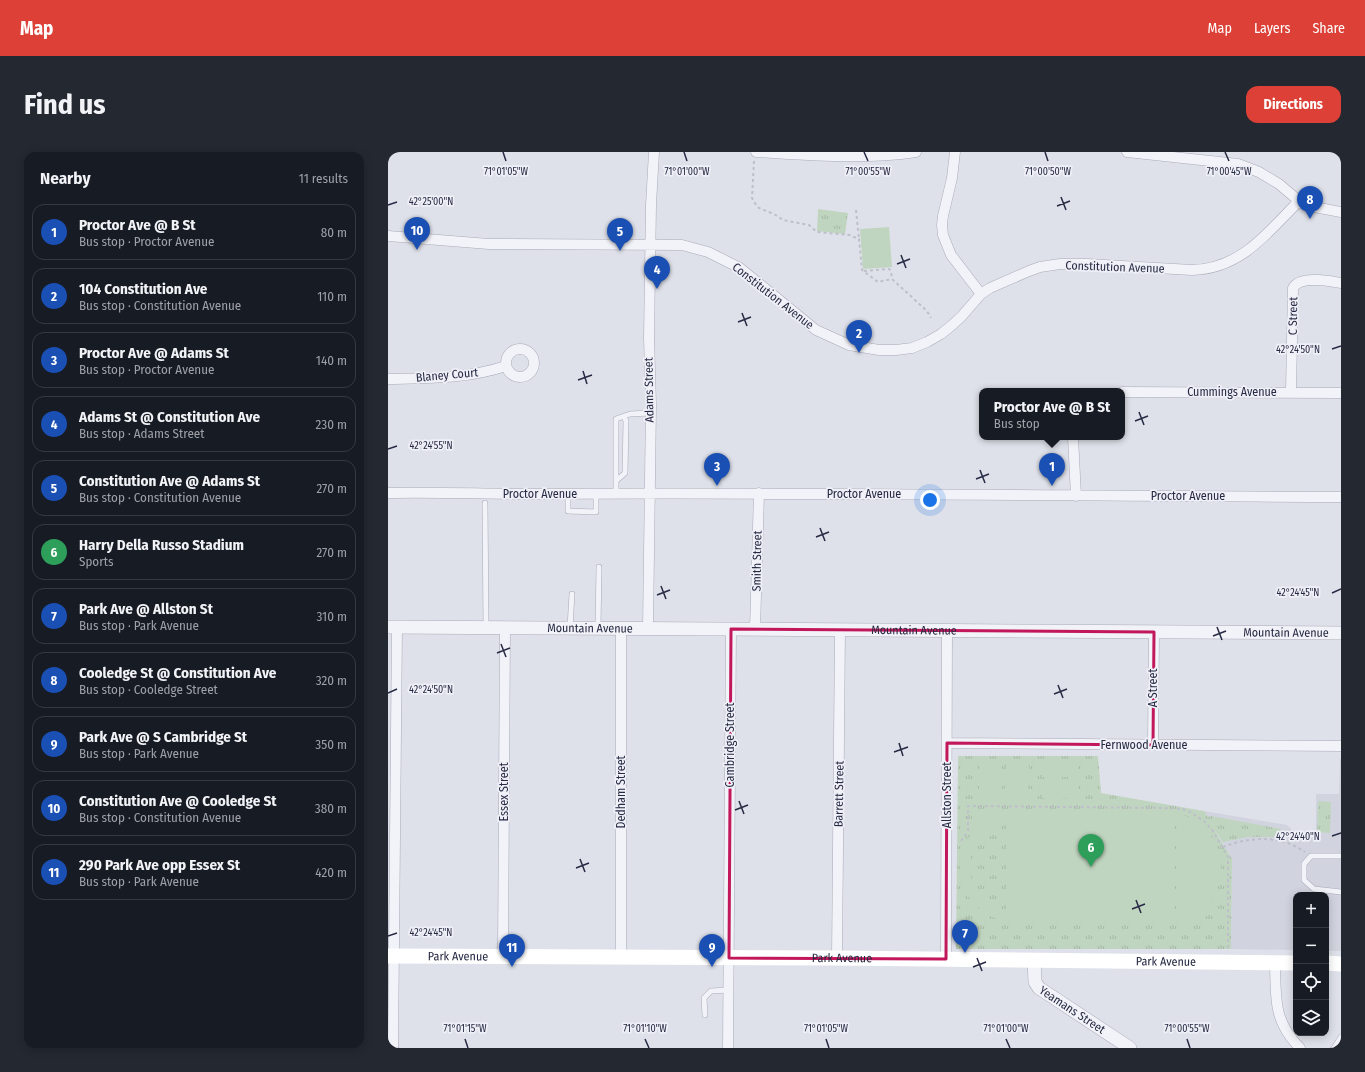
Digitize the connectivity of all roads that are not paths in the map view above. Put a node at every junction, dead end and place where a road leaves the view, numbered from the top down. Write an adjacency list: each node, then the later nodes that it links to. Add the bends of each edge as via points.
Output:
1 (654, 152): 9 (street, Adams Street)
2 (915, 152): 5 (street, via 833,157)
3 (955, 152): 11 (street, via 943,216 943,235 951,256)
4 (1127, 152): 6 (street, via 1238,164 1259,172)
5 (755, 155)
6 (1299, 201): 7 (street, via 1309,206); 11 (street, Constitution Avenue, via 1248,250 1219,266 1192,270 1060,264 1029,271)
7 (1341, 212)
8 (388, 236): 9 (street, Constitution Avenue, via 489,244)
9 (650, 246): 11 (street, Constitution Avenue, via 682,246 718,256 740,268 816,330 850,345 864,348 896,350 912,348 927,342 951,326); 17 (street, Adams Street)
10 (1341, 283): 15 (street, C Street, via 1306,280 1295,284 1293,288)
11 (981, 294)
12 (506, 366): 13 (street, Blaney Court, via 469,376)
13 (388, 379)
14 (1125, 392): 15 (street, Cummings Avenue)
15 (1291, 392): 16 (street, Cummings Avenue)
16 (1341, 393)
17 (650, 413): 18 (lane); 22 (street, Adams Street)
18 (624, 416): 20 (lane, via 625,473); 20 (lane, via 616,419)
19 (1073, 440): 27 (street)
20 (616, 481): 26 (lane)
21 (388, 493): 24 (street, Proctor Avenue)
22 (649, 493): 23 (street, Proctor Avenue); 26 (street, Proctor Avenue); 38 (street, Adams Street)
23 (759, 493): 27 (street, Proctor Avenue); 40 (street, Smith Street)
24 (568, 494): 25 (street, Proctor Avenue); 25 (lane, via 568,511 596,512)
25 (596, 494): 26 (street, Proctor Avenue)
26 (616, 494)
27 (1076, 496): 28 (street, Proctor Avenue)
28 (1341, 497)
29 (485, 503): 33 (lane)
30 (599, 567): 36 (lane)
31 (572, 594): 35 (lane)
32 (393, 627): 33 (street, Mountain Avenue); 50 (street)
33 (486, 628): 34 (street, Mountain Avenue)
34 (506, 628): 35 (street, Mountain Avenue); 51 (street, Essex Street)
35 (570, 628): 36 (street, Mountain Avenue)
36 (598, 628): 37 (street, Mountain Avenue)
37 (621, 628): 38 (street, Mountain Avenue); 52 (street, Dedham Street)
38 (648, 628): 39 (street, Mountain Avenue)
39 (731, 629): 40 (street, Mountain Avenue); 53 (street, Cambridge Street)
40 (755, 629): 41 (street, Mountain Avenue)
41 (840, 630): 42 (street, Mountain Avenue); 54 (street, Barrett Street)
42 (947, 630): 43 (street, Mountain Avenue); 45 (street, Allston Street)
43 (1154, 632): 44 (street, Mountain Avenue); 46 (street, A Street)
44 (1341, 633)
45 (947, 743): 46 (street, Fernwood Avenue); 55 (street, Allston Street)
46 (1153, 745): 47 (street, Fernwood Avenue)
47 (1341, 746)
48 (1341, 856): 49 (lane, via 1312,856 1304,864 1304,880 1314,889)
49 (1341, 892)
50 (391, 956): 51 (main road, Park Avenue); 64 (street)
51 (503, 956): 52 (main road, Park Avenue)
52 (620, 956): 53 (main road, Park Avenue)
53 (729, 958): 54 (main road, Park Avenue); 61 (street, Cambridge Street)
54 (837, 958): 55 (main road, Park Avenue)
55 (946, 959): 56 (main road, Park Avenue)
56 (1034, 960): 57 (main road, Park Avenue); 66 (street, Yeamans Street, via 1035,982 1039,988)
57 (1275, 963): 58 (main road, Park Avenue); 67 (street, via 1278,1015 1287,1033)
58 (1293, 963)
59 (1329, 964): 60 (main road)
60 (1341, 964)
61 (729, 990): 62 (lane, via 711,991 704,998); 65 (street, Cambridge Street)
62 (705, 1015)
63 (1341, 1037): 68 (lane)
64 (394, 1048)
65 (728, 1048)
66 (1130, 1048)
67 (1300, 1048)
68 (1334, 1048)

